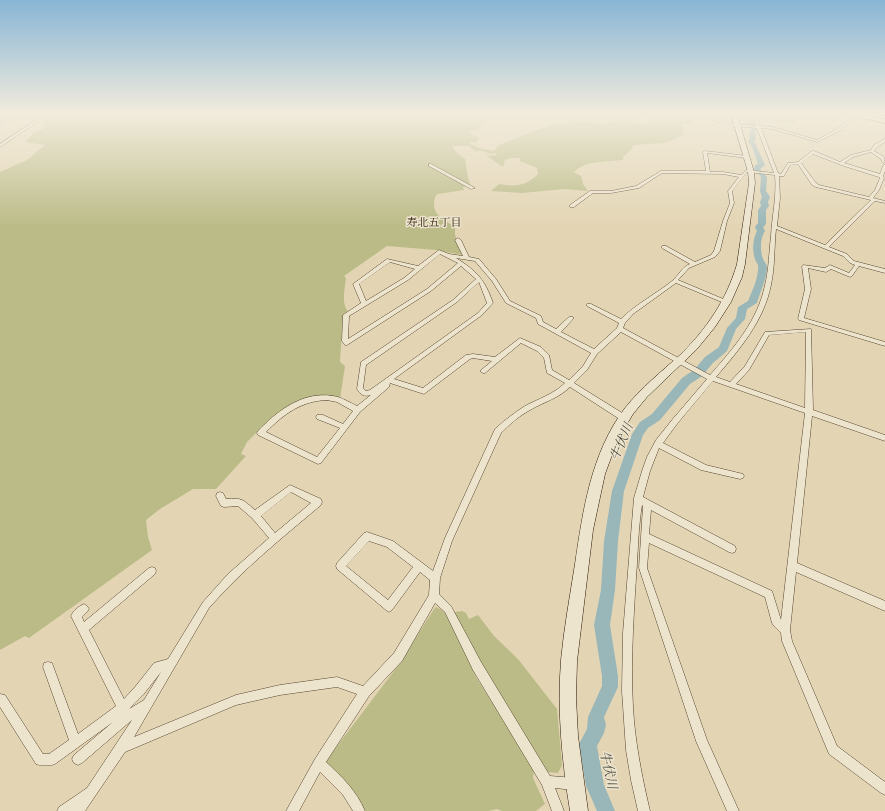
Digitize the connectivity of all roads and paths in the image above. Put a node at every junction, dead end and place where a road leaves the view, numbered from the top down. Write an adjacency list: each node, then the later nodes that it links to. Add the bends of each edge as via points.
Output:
1 (746, 152): 5 (street)
2 (768, 152): 13 (street)
3 (869, 152): 7 (street, via 852,156)
4 (873, 152): 8 (street, via 883,158)
5 (747, 157): 11 (street, via 705,152); 12 (street)
6 (799, 163): 7 (street, via 813,152); 13 (street, via 789,164 782,175); 16 (street, via 814,184)
7 (841, 163): 14 (street)
8 (885, 163)
9 (430, 165): 15 (street)
10 (885, 166): 14 (street)
11 (708, 173): 12 (street); 18 (street, via 661,172 637,187 611,192 592,192)
12 (749, 173): 13 (street); 25 (street, via 730,191 732,203 724,221 717,251 709,258); 32 (street, via 752,182 751,197 740,265)
13 (775, 175): 19 (street, via 778,203)
14 (881, 176): 16 (street)
15 (473, 188)
16 (872, 200): 17 (street); 21 (street)
17 (885, 202)
18 (572, 206)
19 (775, 227): 21 (street); 43 (street, via 771,267 763,301 747,333)
20 (458, 240): 24 (street)
21 (826, 247): 27 (street)
22 (664, 248): 25 (street)
23 (448, 255): 24 (street); 26 (street); 28 (street, via 439,252)
24 (466, 257): 37 (street, via 478,260 508,302 539,317 540,323)
25 (693, 263): 31 (street)
26 (460, 264): 30 (street); 33 (street, via 429,290 347,343 346,315)
27 (858, 264): 29 (street); 38 (street, via 850,274 830,267 826,270 805,266 808,289 801,319)
28 (418, 268): 33 (street, via 406,279); 33 (street, via 389,260 356,284)
29 (885, 271)
30 (479, 278): 44 (street, via 490,303 480,314); 44 (street, via 455,301 363,364 360,389 365,394)
31 (675, 281): 32 (street); 36 (street, via 631,313)
32 (726, 302): 41 (street, via 711,326)
33 (364, 303)
34 (589, 305): 36 (street)
35 (571, 318): 37 (street)
36 (621, 326): 39 (street); 41 (street)
37 (557, 332): 39 (street)
38 (885, 344)
39 (595, 352): 45 (street, via 586,368)
40 (496, 359): 42 (street); 44 (street, via 468,357 424,392); 45 (street, via 520,340 539,349 547,357 549,371)
41 (682, 362): 43 (street); 50 (street, via 645,394)
42 (482, 371)
43 (710, 377): 46 (street); 53 (street)
44 (390, 381): 47 (street, via 379,394)
45 (572, 383): 50 (street); 65 (street, via 562,392 512,418 498,431 451,534)
46 (731, 385): 48 (street); 48 (street, via 747,368 767,333 809,330)
47 (358, 410): 51 (street); 51 (street, via 337,400 316,398 304,401 282,413 261,433 318,461)
48 (809, 411): 52 (street); 63 (street)
49 (320, 418): 51 (street)
50 (624, 418): 82 (street, via 607,448 600,468 590,507 579,584 569,661 568,712)
51 (344, 427)
52 (885, 438)
53 (658, 444): 54 (street, via 704,468); 56 (street)
54 (740, 476)
55 (220, 496): 58 (street, via 224,503 240,502)
56 (638, 498): 57 (street); 91 (street, via 628,621 626,704 630,748)
57 (647, 504): 59 (street); 61 (street)
58 (255, 515): 60 (street); 60 (street, via 290,488 318,502)
59 (646, 538): 70 (street, via 769,594 777,623); 92 (street, via 643,568 702,741)
60 (275, 539): 71 (street, via 221,586 206,605)
61 (732, 549)
62 (419, 566): 62 (street, via 390,544 367,536 340,566 389,607); 65 (street)
63 (792, 566): 67 (street); 70 (street)
64 (152, 571): 69 (street)
65 (435, 578): 66 (street)
66 (434, 596): 73 (street, via 398,657); 81 (street, via 448,609 476,666)
67 (885, 606)
68 (84, 608): 69 (street, via 76,616)
69 (83, 629): 76 (street)
70 (785, 630): 83 (street, via 787,641 834,750)
71 (170, 664): 75 (street); 76 (street, via 158,667)
72 (48, 668): 77 (street)
73 (365, 692): 78 (street, via 337,682 280,690 236,700); 80 (street)
74 (0, 699): 77 (street, via 40,760 51,760)
75 (147, 704): 78 (street); 79 (street, via 128,716)
76 (123, 708): 77 (street)
77 (75, 742)
78 (120, 748): 84 (street)
79 (78, 759)
80 (319, 763): 87 (street); 88 (street, via 350,793)
81 (547, 782): 82 (street); 89 (street)
82 (574, 784): 90 (street)
83 (885, 789)
84 (92, 790): 85 (street); 86 (street)
85 (63, 811)
86 (78, 811)
87 (292, 811)
88 (359, 811)
89 (558, 811)
90 (579, 811)
91 (644, 811)
92 (733, 811)

